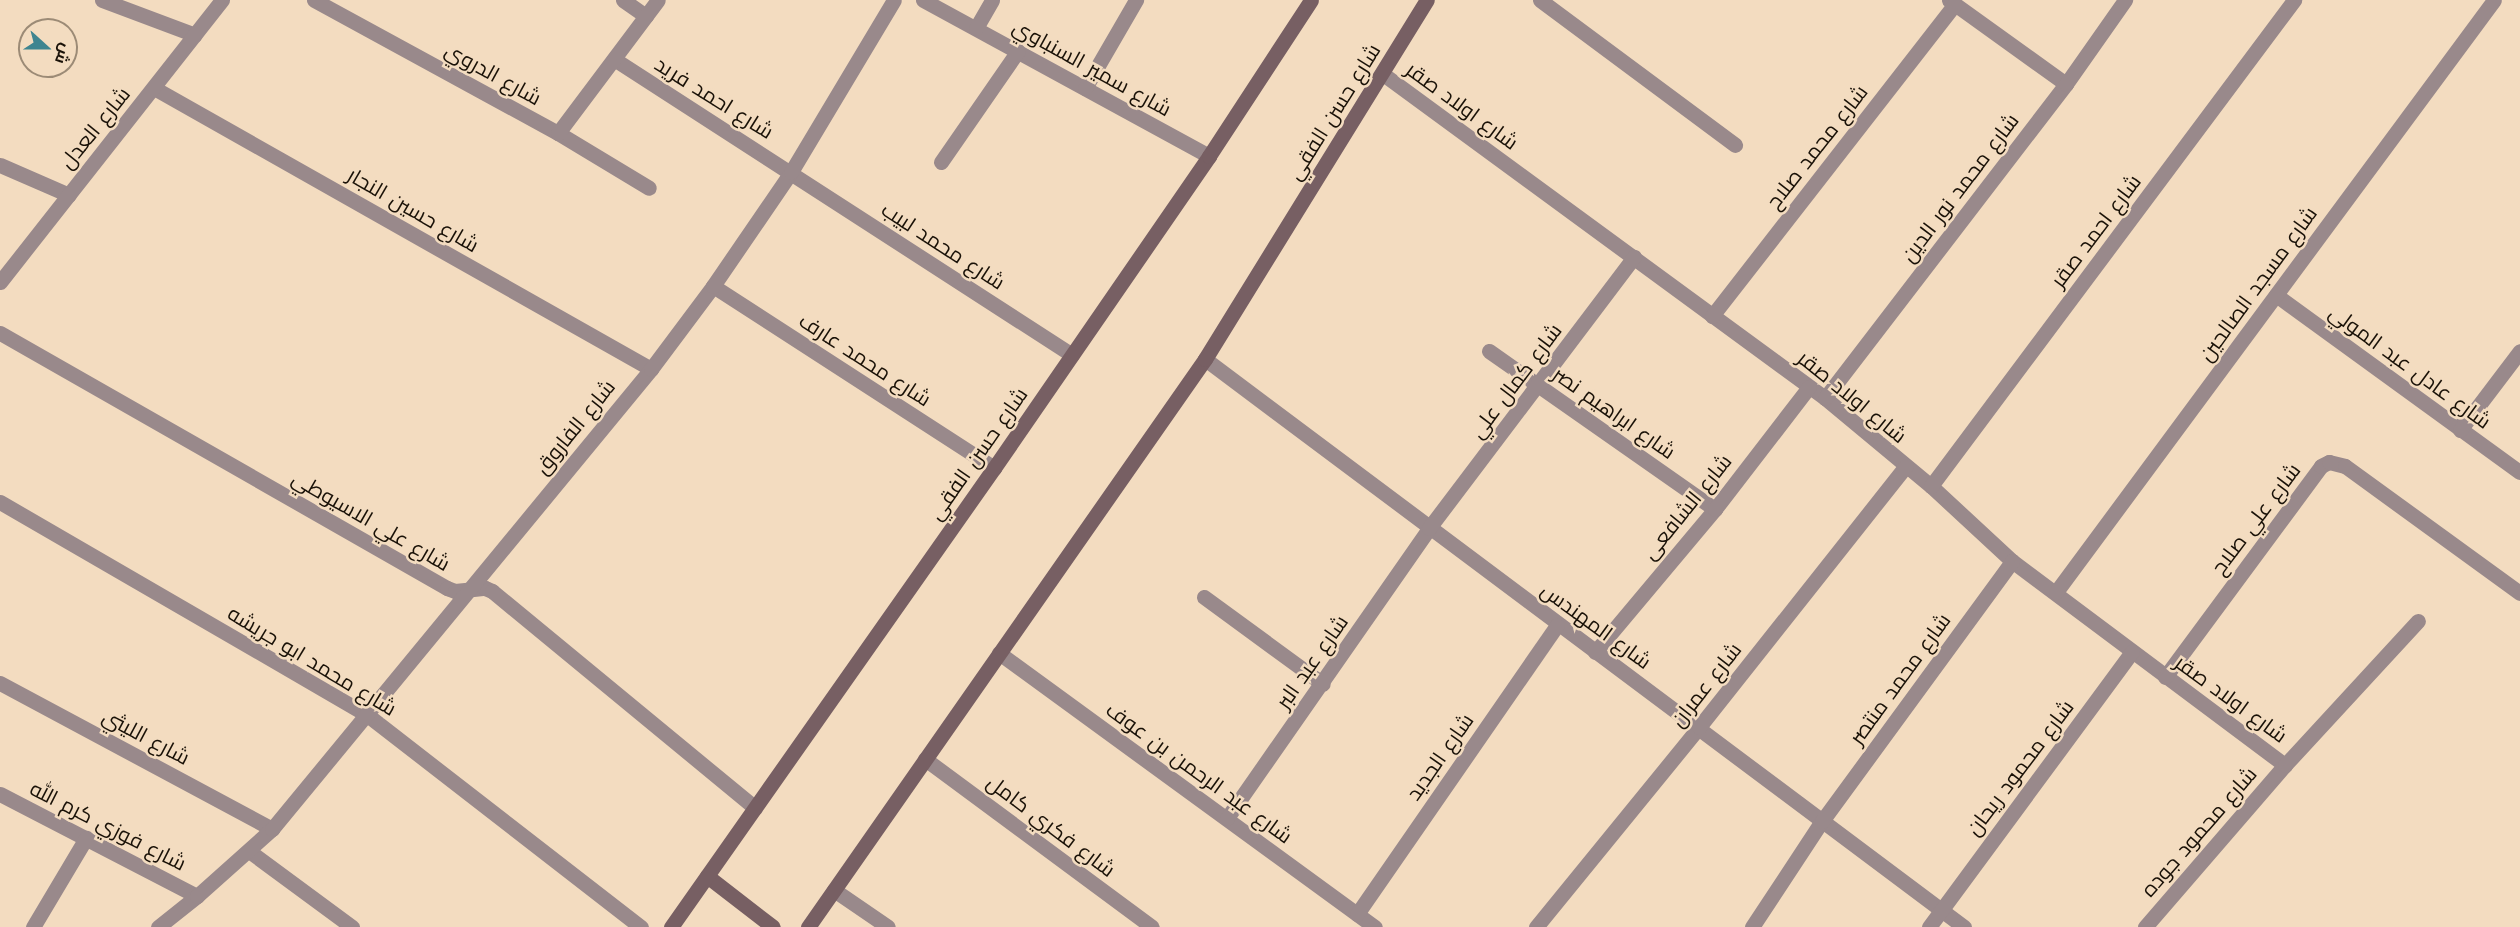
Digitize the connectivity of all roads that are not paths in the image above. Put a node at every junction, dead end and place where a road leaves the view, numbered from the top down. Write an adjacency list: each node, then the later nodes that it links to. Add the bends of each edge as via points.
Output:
1 (102, 0): 19 (street)
2 (222, 0): 19 (street, شارع العدل)
3 (314, 0): 26 (street, شارع الدروي)
4 (623, 0): 17 (street)
5 (658, 0): 17 (street)
6 (894, 0): 31 (street, شارع الفاروق)
7 (923, 0): 18 (street, شارع سمير السنباوي)
8 (992, 0): 18 (street)
9 (1136, 0): 25 (street)
10 (1311, 0): 28 (street, شارع حسن الفقي)
11 (1427, 0): 22 (street, شارع حسن الفقي)
12 (1540, 0): 27 (street)
13 (2125, 0): 23 (street, شارع محمد نور الدين)
14 (2294, 0): 52 (street, شارع احمد صقر)
15 (2494, 0): 37 (street, شارع مسجد الصالحين)
16 (1952, 2): 23 (street); 38 (street, شارع محمد صلاح)
17 (646, 16): 21 (street)
18 (976, 28): 20 (street, شارع سمير السنباوي)
19 (195, 35): 24 (street, شارع العدل)
20 (1018, 51): 25 (street, شارع سمير السنباوي); 29 (street)
21 (614, 59): 26 (street); 31 (street, شارع احمد فريد)
22 (1383, 74): 34 (street, شارع اولاد صقر); 43 (street, شارع حسن الفقي)
23 (2066, 84): 47 (street, شارع محمد نور الدين)
24 (154, 88): 33 (street, شارع العدل); 44 (street, شارع حسين النجار)
25 (1085, 88): 28 (street, شارع سمير السنباوي)
26 (558, 133): 32 (street, شارع الدروي)
27 (1735, 145)
28 (1209, 156): 42 (street, شارع حسن الفقي)
29 (941, 162)
30 (0, 165): 33 (street)
31 (791, 171): 36 (street, شارع الفاروق); 42 (street, شارع محمد لبيب)
32 (649, 188)
33 (69, 195): 35 (street, شارع العدل)
34 (1634, 257): 38 (street, شارع اولاد صقر); 45 (street, شارع كمال علي)
35 (0, 282)
36 (713, 286): 44 (street, شارع الفاروق); 50 (street, شارع محمد عارف)
37 (2276, 295): 48 (street, شارع عادل عبد المولي); 58 (street, شارع مسجد الصالحين)
38 (1712, 316): 46 (street, شارع اولاد صقر)
39 (0, 333): 57 (street, شارع علي الاسيوطي, via 447,588)
40 (1489, 351): 45 (street, شارع ابراهيم نصر)
41 (2520, 351): 48 (street)
42 (1072, 355): 50 (street, شارع حسن الفقي)
43 (1205, 358): 55 (street, شارع المهندس); 65 (street, شارع حسن الفقي)
44 (651, 369): 57 (street, شارع الفاروق)
45 (1539, 386): 54 (street, شارع ابراهيم نصر); 55 (street, شارع كمال علي)
46 (1809, 387): 47 (street, شارع اولاد صقر); 54 (street, شارع الشافعى)
47 (1825, 398): 49 (street, شارع اولاد صقر)
48 (2460, 430): 51 (street, شارع عادل عبد المولي)
49 (1906, 466): 52 (street, شارع اولاد صقر); 70 (street, شارع عمران)
50 (994, 468): 74 (street, شارع حسن الفقي)
51 (2520, 472)
52 (1931, 486): 56 (street, شارع اولاد صقر)
53 (0, 502): 69 (street, شارع محمد ابو جريشه)
54 (1715, 509): 63 (street, شارع الشافعى)
55 (1430, 528): 62 (street, شارع المهندس); 68 (street, شارع عبد البر)
56 (2012, 561): 58 (street, شارع اولاد صقر); 76 (street, شارع محمد منتصر)
57 (470, 588): 69 (street, شارع الفاروق); 74 (street, شارع علي الاسيوطي, via 492,591)
58 (2056, 592): 64 (street, شارع اولاد صقر)
59 (2520, 593): 66 (street, شارع علي صلاح, via 2345,466 2329,462 2321,466)
60 (1204, 597): 68 (street)
61 (2418, 621): 72 (street, شارع محمود جوده)
62 (1557, 625): 63 (street, شارع المهندس); 84 (street, شارع الجديد)
63 (1595, 652): 70 (street, شارع المهندس)
64 (2132, 652): 66 (street, شارع اولاد صقر); 83 (street, شارع محمود ريحان)
65 (999, 653): 71 (street, شارع حسن الفقي); 75 (street, شارع عبد الرحمن بن عوف)
66 (2165, 677): 72 (street, شارع اولاد صقر)
67 (0, 683): 77 (street, شارع الليثي)
68 (1323, 684): 75 (street, شارع عبد البر)
69 (366, 714): 77 (street, شارع الفاروق); 88 (street, شارع محمد ابو جريشه)
70 (1699, 727): 76 (street, شارع المهندس); 95 (street, شارع عمران)
71 (925, 759): 81 (street, شارع حسن الفقي); 93 (street, شارع فكري كامل)
72 (2285, 765): 99 (street, شارع محمود جوده)
73 (0, 794): 78 (street, شارع فوزي كرم الله)
74 (755, 808): 80 (street, شارع حسن الفقي)
75 (1227, 818): 84 (street, شارع عبد الرحمن بن عوف)
76 (1822, 821): 83 (street, شارع المهندس); 96 (street, شارع محمد منتصر)
77 (272, 829): 79 (street, شارع الفاروق)
78 (86, 838): 82 (street, شارع فوزي كرم الله); 85 (street)
79 (249, 851): 82 (street, شارع الفاروق); 87 (street)
80 (707, 876): 89 (street, شارع حسن الفقي); 90 (street)
81 (834, 890): 91 (street, شارع حسن الفقي); 92 (street)
82 (197, 896): 86 (street, شارع الفاروق)
83 (1940, 909): 97 (street, شارع محمود ريحان); 98 (street, شارع المهندس)
84 (1357, 914): 94 (street, شارع عبد الرحمن بن عوف)
85 (33, 927)
86 (158, 927)
87 (352, 927)
88 (641, 927)
89 (671, 927)
90 (773, 927)
91 (808, 927)
92 (888, 927)
93 (1152, 927)
94 (1375, 927)
95 (1536, 927)
96 (1752, 927)
97 (1929, 927)
98 (1964, 927)
99 (2145, 927)

